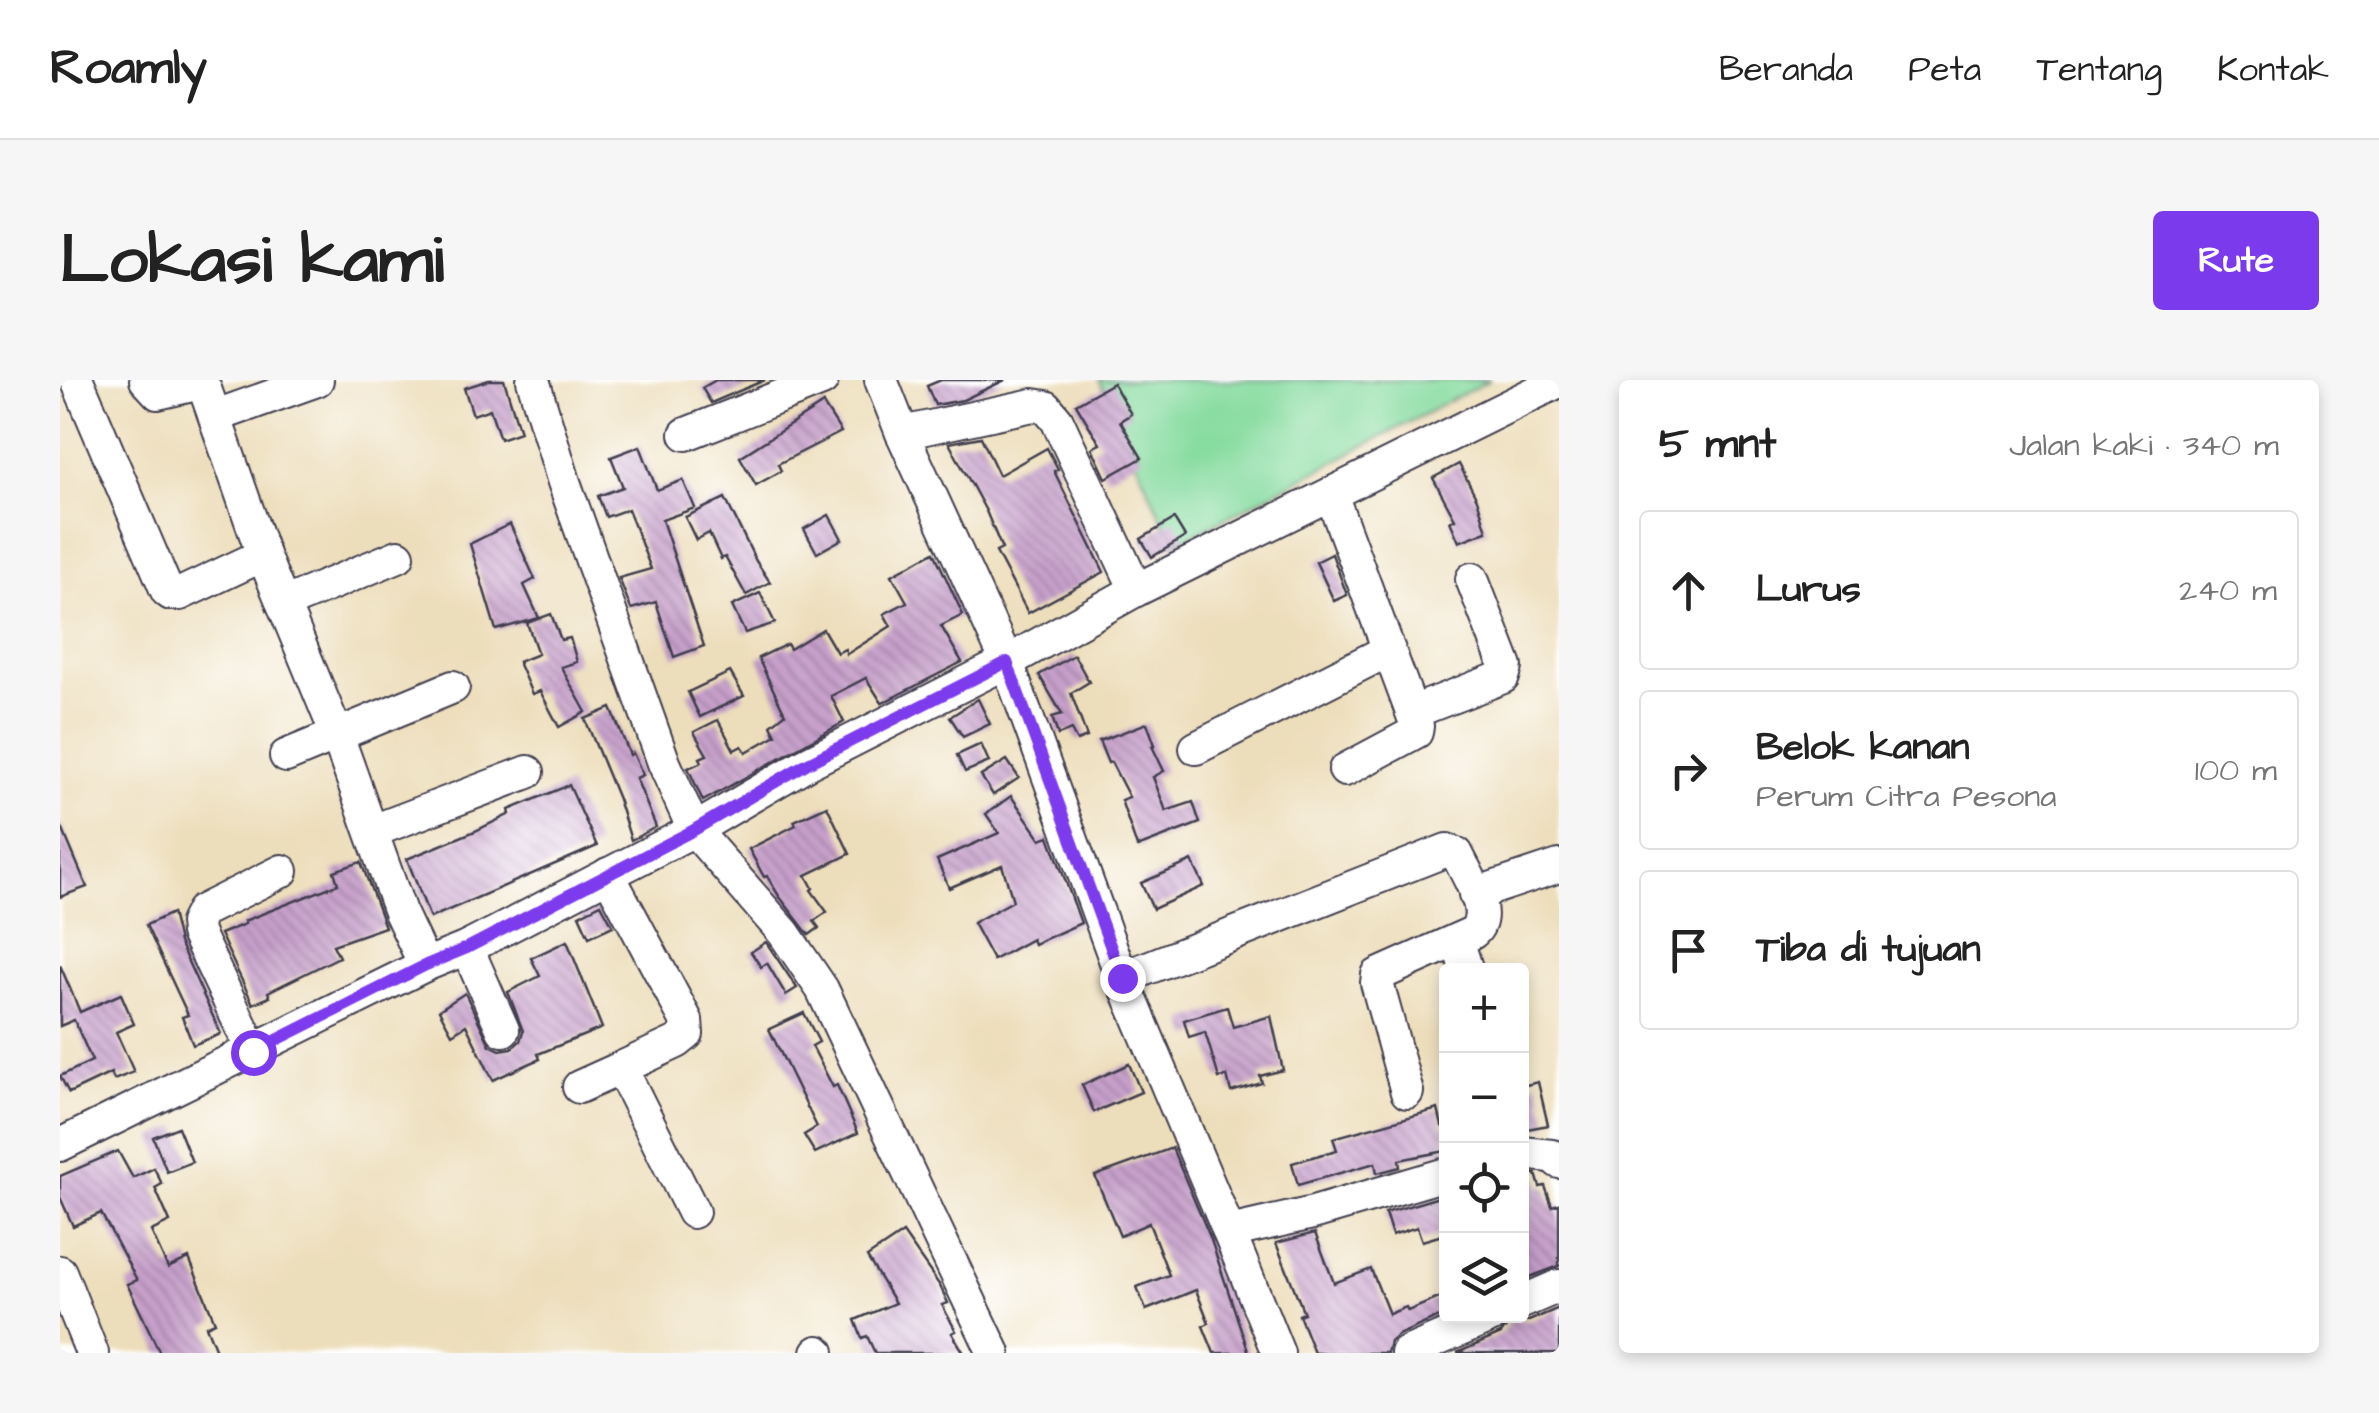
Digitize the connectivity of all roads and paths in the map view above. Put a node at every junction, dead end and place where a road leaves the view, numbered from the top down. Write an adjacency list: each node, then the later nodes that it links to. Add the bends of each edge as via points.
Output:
1 (77, 380): 12 (street, via 166,591 180,594)
2 (146, 380): 8 (street, via 158,393 201,385)
3 (317, 380): 8 (street)
4 (533, 380): 26 (street, via 657,744)
5 (822, 380): 10 (street)
6 (881, 380): 9 (street)
7 (1559, 381): 11 (street)
8 (216, 416): 12 (street)
9 (902, 433): 15 (street, via 1046,407); 18 (street)
10 (686, 434)
11 (1331, 494): 15 (street); 17 (street)
12 (264, 555): 16 (street)
13 (398, 556): 16 (street)
14 (1472, 579): 20 (street, via 1506,667 1503,677)
15 (1136, 590): 18 (street)
16 (283, 604): 21 (street)
17 (1387, 651): 20 (street); 22 (street)
18 (1007, 662): 26 (street, via 806,764); 35 (street)
19 (452, 687): 21 (street)
20 (1413, 712): 24 (street, via 1416,732)
21 (337, 735): 23 (street); 27 (street)
22 (1196, 748)
23 (286, 756)
24 (1344, 770)
25 (528, 772): 27 (street)
26 (694, 830): 30 (street); 51 (street, via 784,933 822,988)
27 (373, 831): 34 (street)
28 (1559, 866): 31 (street)
29 (282, 871): 37 (street, via 202,910 196,923)
30 (608, 874): 32 (street); 38 (street, via 686,1020 687,1034)
31 (1475, 894): 33 (street, via 1484,916); 35 (street, via 1448,850)
32 (467, 948): 34 (street); 36 (street)
33 (1462, 955): 40 (street, via 1378,975)
34 (426, 965): 37 (street)
35 (1122, 978): 46 (street)
36 (503, 1030)
37 (253, 1052): 41 (street)
38 (621, 1068): 39 (street); 45 (street)
39 (580, 1088)
40 (1407, 1092)
41 (60, 1145)
42 (1529, 1154): 43 (street)
43 (1559, 1162)
44 (1439, 1176): 46 (street)
45 (693, 1212)
46 (1228, 1232): 53 (street)
47 (60, 1272): 52 (street)
48 (1559, 1286): 49 (street)
49 (1529, 1299)
50 (1476, 1323): 54 (street)
51 (985, 1350)
52 (92, 1353)
53 (1278, 1353)
54 (1408, 1353)

